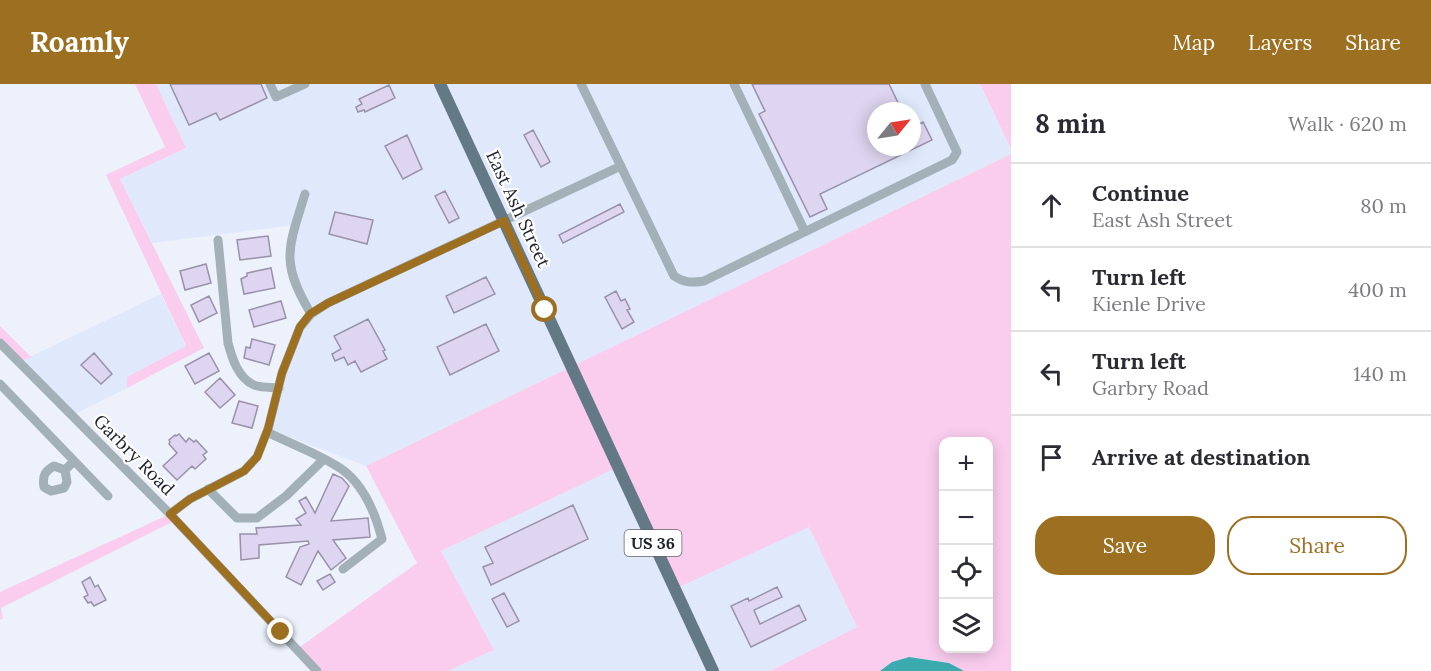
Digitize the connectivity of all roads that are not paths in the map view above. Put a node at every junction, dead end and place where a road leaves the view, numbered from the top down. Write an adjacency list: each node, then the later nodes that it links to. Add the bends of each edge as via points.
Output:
1 (270, 84): 2 (street, via 276,97)
2 (305, 84)
3 (440, 84): 9 (main road, East Ash Street / US 36)
4 (581, 84): 7 (street)
5 (734, 84): 10 (street)
6 (925, 84): 10 (street, via 957,152 955,157)
7 (621, 166): 9 (street); 10 (street, via 675,276 682,281 705,281)
8 (305, 194): 12 (street, via 289,254 291,275)
9 (504, 221): 12 (street); 25 (main road, East Ash Street / US 36)
10 (805, 232)
11 (218, 240): 15 (street, via 232,358 254,385)
12 (310, 314): 15 (street, via 300,327)
13 (0, 343): 22 (street, Garbry Road)
14 (0, 384): 18 (street)
15 (279, 388): 16 (street)
16 (267, 432): 17 (street); 20 (street, via 257,457 244,471)
17 (324, 459): 20 (street, via 257,518 237,518); 23 (street, via 337,465 360,488 378,521 382,539)
18 (74, 461): 19 (street); 21 (street)
19 (65, 470)
20 (208, 489): 22 (street)
21 (108, 496)
22 (170, 514): 24 (street, Garbry Road)
23 (343, 569)
24 (317, 671)
25 (713, 671)

